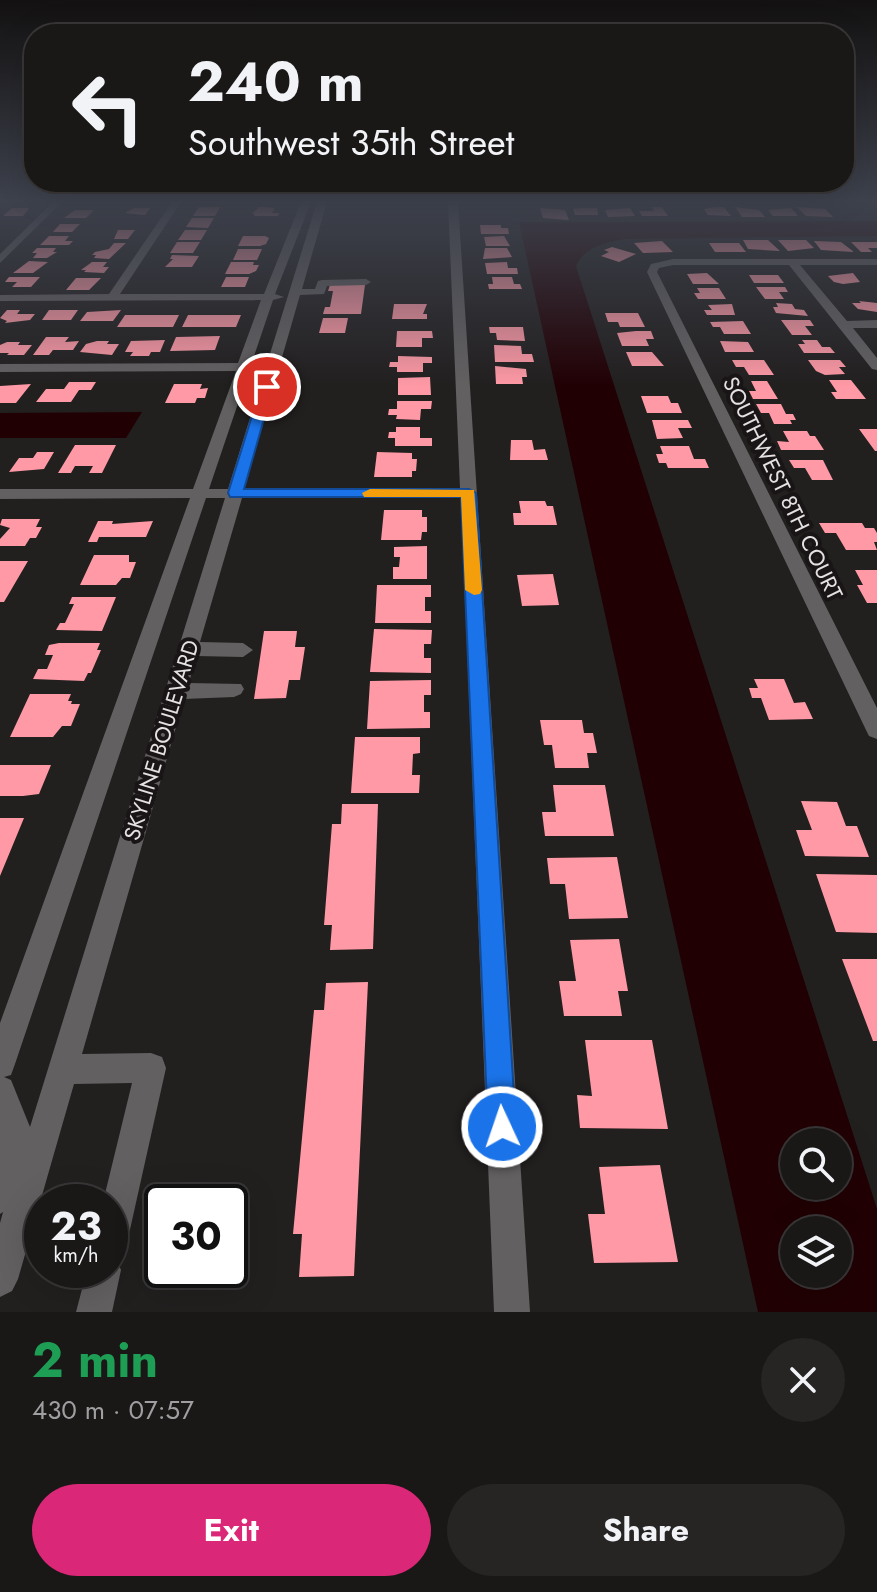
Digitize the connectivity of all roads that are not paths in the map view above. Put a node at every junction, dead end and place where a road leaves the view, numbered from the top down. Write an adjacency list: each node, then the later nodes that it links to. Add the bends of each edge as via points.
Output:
1 (136, 263): 12 (street)
2 (282, 263): 10 (street, SKYLINE BOULEVARD)
3 (304, 263): 9 (street, SKYLINE BOULEVARD)
4 (456, 263): 21 (street)
5 (667, 263): 27 (street, SOUTHWEST 8TH COURT, via 652,272)
6 (793, 263): 15 (street)
7 (366, 282): 8 (street, via 322,283)
8 (320, 292): 9 (street); 13 (street)
9 (295, 295): 10 (street); 20 (street, SKYLINE BOULEVARD)
10 (268, 297): 12 (street, via 175,297 171,306 144,306 148,298); 17 (street, SKYLINE BOULEVARD)
11 (0, 298): 12 (street)
12 (112, 298)
13 (316, 306)
14 (877, 324): 15 (street)
15 (844, 325): 16 (street)
16 (877, 366)
17 (244, 367): 18 (street); 19 (street, SKYLINE BOULEVARD)
18 (0, 368)
19 (201, 492): 20 (street); 22 (street); 29 (street, SKYLINE BOULEVARD)
20 (235, 493): 21 (street); 23 (street, SKYLINE BOULEVARD)
21 (469, 493): 37 (street)
22 (0, 494)
23 (189, 649): 24 (street); 26 (street, SKYLINE BOULEVARD)
24 (243, 650)
25 (234, 689): 26 (street)
26 (176, 691): 30 (street, SKYLINE BOULEVARD)
27 (868, 692): 28 (street, SOUTHWEST 8TH COURT)
28 (877, 730)
29 (0, 1064)
30 (63, 1069): 32 (street, via 151,1068); 34 (street, SKYLINE BOULEVARD)
31 (0, 1091): 33 (street, via 18,1137)
32 (124, 1184)
33 (0, 1197)
34 (0, 1279)
35 (100, 1288): 36 (street)
36 (94, 1312)
37 (512, 1312)

